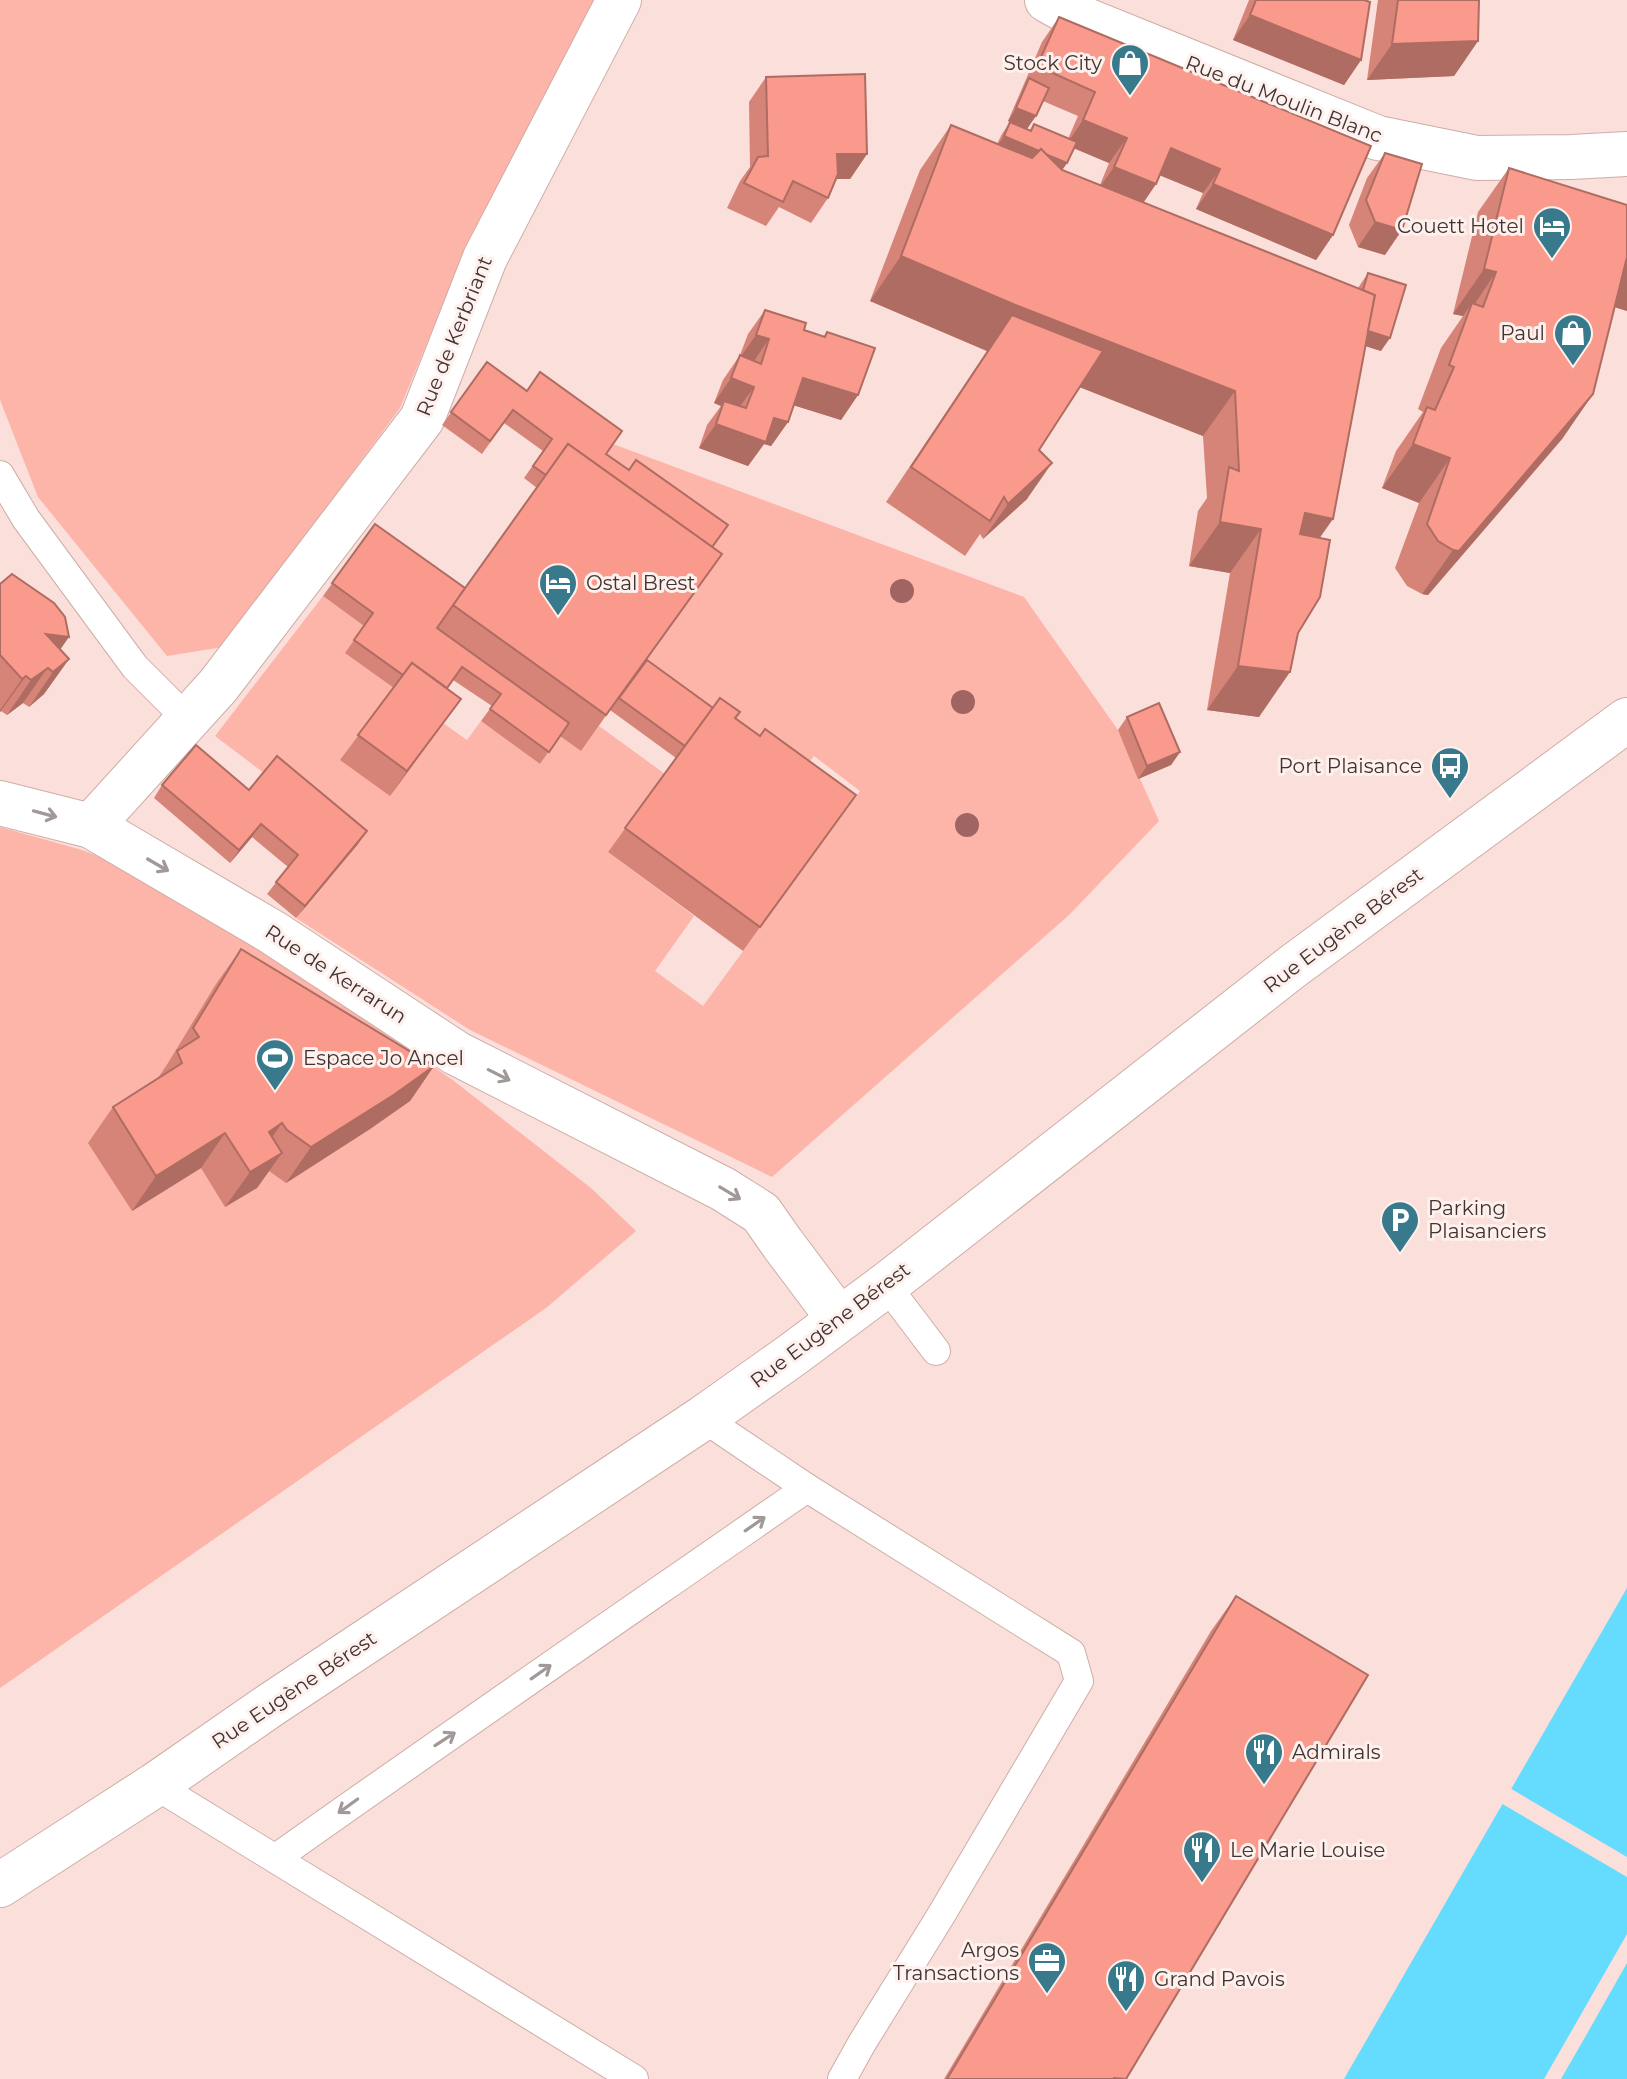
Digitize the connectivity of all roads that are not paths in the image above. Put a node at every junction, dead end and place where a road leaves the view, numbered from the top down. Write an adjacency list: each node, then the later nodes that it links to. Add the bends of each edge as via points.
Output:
1 (619, 0): 5 (street, Rue de Kerbriant, via 485,258 422,419)
2 (1047, 0): 3 (street, Rue du Moulin Blanc, via 1378,138 1477,158)
3 (1627, 154)
4 (0, 475): 5 (lane, via 26,519 135,667)
5 (188, 720): 8 (street, Rue de Kerbriant)
6 (1627, 720): 9 (street, Rue Eugène Bérest, via 1292,967)
7 (0, 803): 8 (street, Rue de Kerrarun, one-way to 8)
8 (91, 826): 10 (street, Rue de Kerrarun, one-way to 10, via 272,932 456,1053 761,1213)
9 (886, 1285): 10 (street, Rue Eugène Bérest); 11 (lane)
10 (839, 1319): 12 (street, Rue Eugène Bérest)
11 (936, 1351)
12 (703, 1418): 13 (lane); 14 (street, Rue Eugène Bérest)
13 (807, 1488): 15 (lane); 18 (lane, via 1071,1653 1079,1681)
14 (155, 1785): 15 (lane); 16 (street, Rue Eugène Bérest)
15 (276, 1858): 17 (lane)
16 (0, 1885)
17 (634, 2079)
18 (842, 2079)

